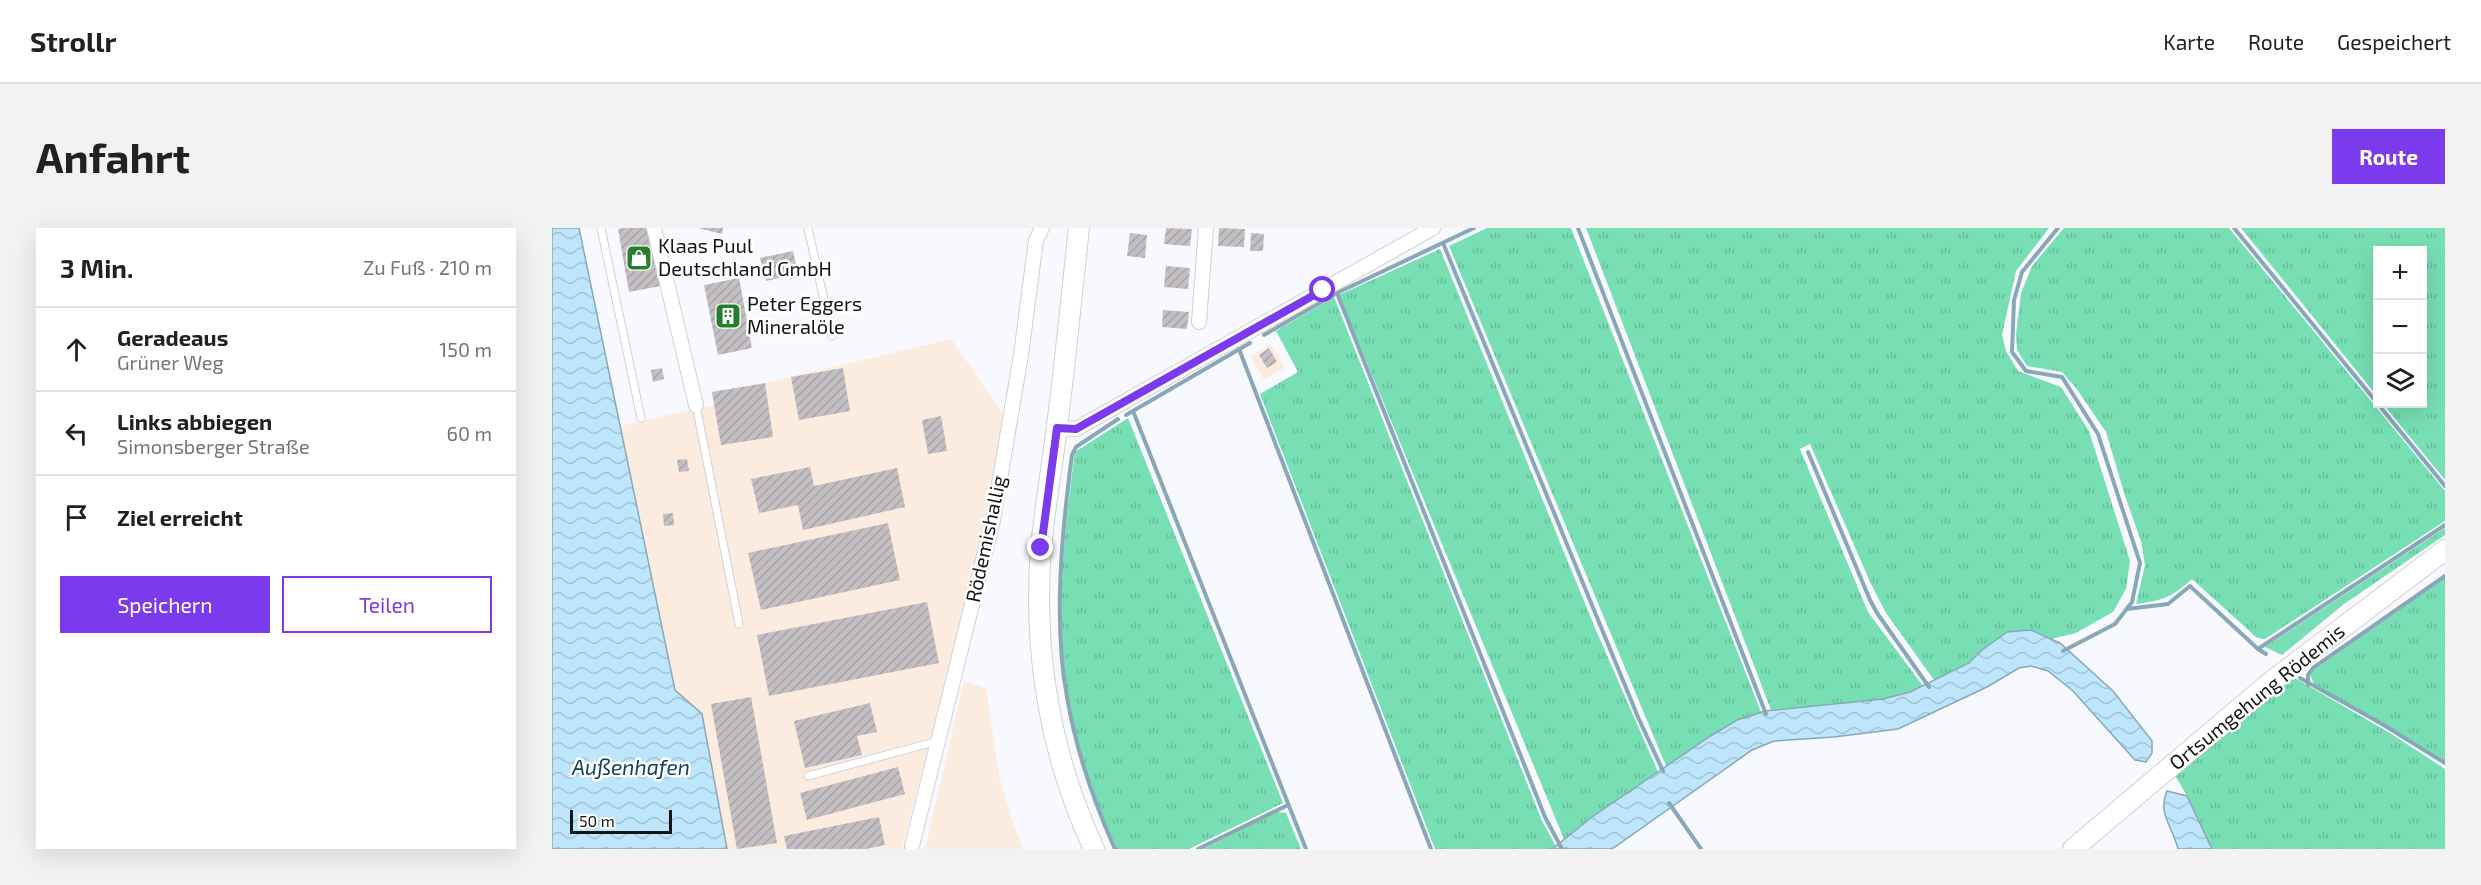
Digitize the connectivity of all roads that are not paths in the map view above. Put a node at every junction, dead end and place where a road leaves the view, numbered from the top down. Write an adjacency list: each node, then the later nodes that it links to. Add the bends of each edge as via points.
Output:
1 (601, 228): 11 (lane)
2 (654, 228): 10 (street)
3 (808, 228): 9 (lane)
4 (1042, 228): 15 (street, Rödemishallig, via 1036,240 993,520)
5 (1079, 228): 12 (main road)
6 (1206, 228): 8 (street)
7 (1433, 228): 12 (street, via 1076,429)
8 (1199, 322)
9 (832, 336)
10 (696, 405): 14 (lane)
11 (641, 418)
12 (1057, 428): 18 (main road, via 1041,548 1039,612 1044,684 1066,782)
13 (2445, 550): 19 (main road, Ortsumgehung Rödemis, via 2272,681)
14 (739, 624)
15 (938, 741): 16 (lane); 17 (street, Rödemishallig)
16 (808, 776)
17 (912, 848)
18 (1094, 849)
19 (2073, 849)

